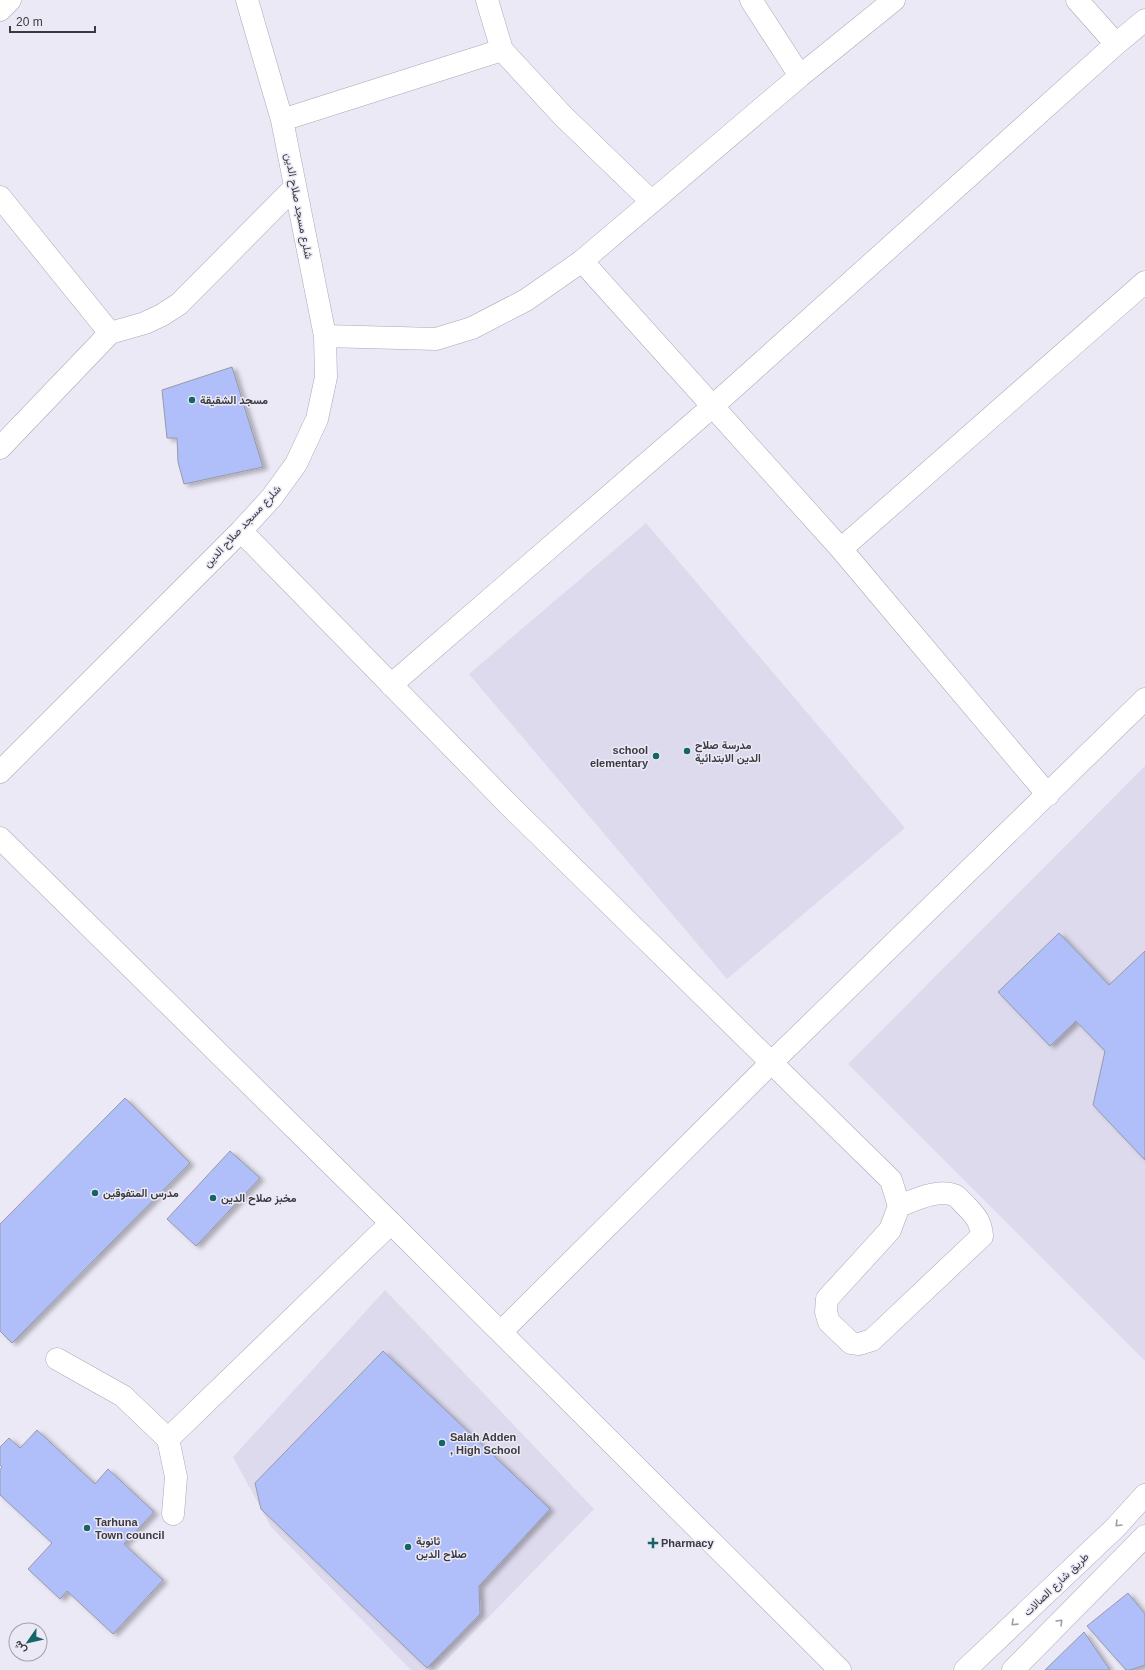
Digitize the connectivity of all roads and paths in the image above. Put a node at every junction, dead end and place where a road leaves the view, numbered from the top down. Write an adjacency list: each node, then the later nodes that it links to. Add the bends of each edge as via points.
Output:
1 (10, 0): 7 (street)
2 (246, 0): 12 (street, شلرع مسجد صلاح الدين)
3 (487, 0): 10 (street)
4 (751, 0): 11 (street)
5 (894, 0): 11 (street)
6 (1077, 0): 9 (street)
7 (0, 10)
8 (1145, 20): 9 (street)
9 (1116, 44): 20 (street)
10 (502, 50): 12 (street); 15 (street, via 563,116)
11 (800, 76): 15 (street)
12 (282, 120): 13 (street, شلرع مسجد صلاح الدين)
13 (295, 186): 18 (street, via 179,304 145,323); 19 (street, شلرع مسجد صلاح الدين)
14 (0, 197): 18 (street)
15 (651, 201): 16 (street)
16 (582, 261): 19 (street, via 526,300 472,328 436,339); 20 (street)
17 (1145, 282): 23 (street)
18 (110, 333): 21 (street)
19 (325, 336): 22 (street, شلرع مسجد صلاح الدين, via 326,377 317,419 296,464 272,497)
20 (714, 406): 23 (street); 24 (street)
21 (0, 448)
22 (241, 531): 24 (street); 26 (street, شلرع مسجد صلاح الدين)
23 (841, 549): 27 (street)
24 (391, 685): 29 (street)
25 (1145, 699): 27 (street)
26 (0, 772)
27 (1048, 795): 29 (street)
28 (0, 838): 31 (street)
29 (771, 1063): 30 (street, via 891,1180); 32 (street)
30 (899, 1206): 30 (street, via 929,1195 955,1196 975,1215 981,1225 982,1236 872,1340 859,1344 851,1343 829,1322 826,1312 827,1299 890,1230)
31 (391, 1223): 32 (street); 34 (street)
32 (501, 1332): 38 (street)
33 (57, 1358): 34 (street, via 123,1396)
34 (168, 1439): 36 (street, via 176,1477)
35 (1145, 1495): 39 (street, طريق شارع الصالات, one-way to 39, via 1115,1528)
36 (173, 1514)
37 (1145, 1536): 40 (street, one-way to 37)
38 (840, 1670)
39 (965, 1670)
40 (1013, 1670)

